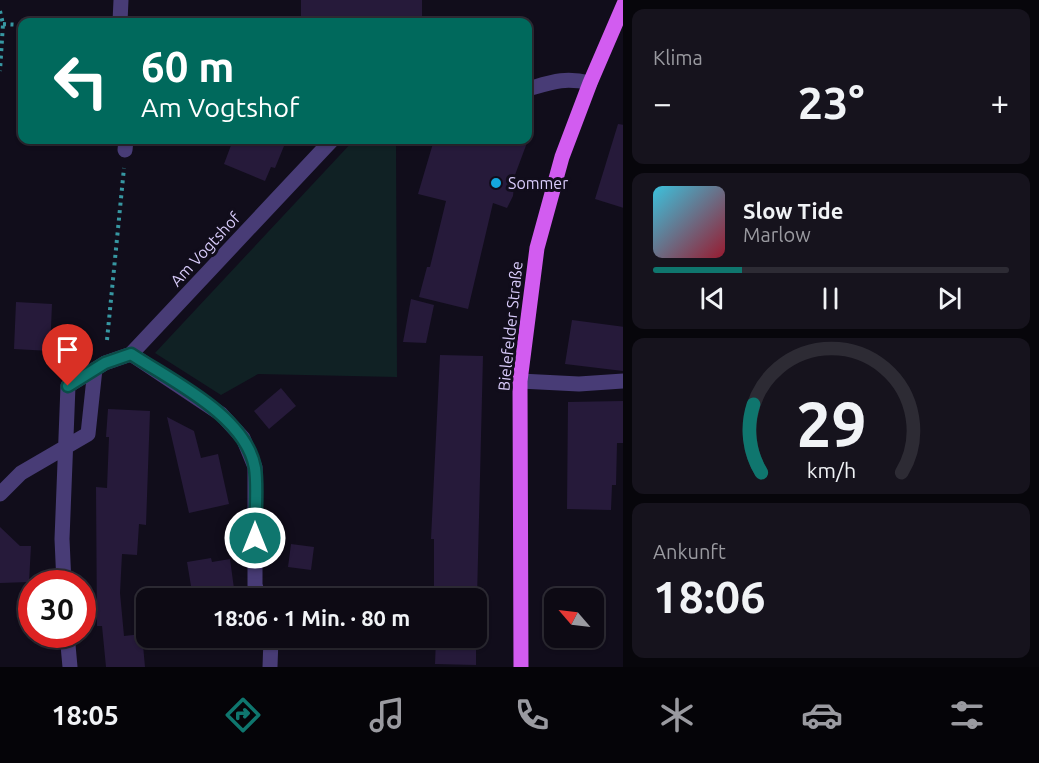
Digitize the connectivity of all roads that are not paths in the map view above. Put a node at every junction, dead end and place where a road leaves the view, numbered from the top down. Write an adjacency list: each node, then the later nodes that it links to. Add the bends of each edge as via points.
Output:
1 (121, 0): 3 (street)
2 (623, 6): 4 (main road, Bielefelder Straße)
3 (120, 18)
4 (590, 83): 5 (street, via 557,80); 9 (main road, Bielefelder Straße, via 562,157 537,248)
5 (532, 88)
6 (328, 144): 7 (street, Am Vogtshof)
7 (131, 354): 8 (street, Am Vogtshof); 14 (street, via 221,414 243,438 255,467)
8 (100, 366): 11 (street, via 88,434); 11 (street, Am Vogtshof, via 68,386)
9 (520, 381): 10 (street); 19 (main road, Bielefelder Straße)
10 (623, 381)
11 (66, 447): 12 (street, via 21,473); 13 (street)
12 (0, 494)
13 (63, 570)
14 (256, 588)
15 (68, 648): 17 (street)
16 (271, 648): 18 (street)
17 (70, 667)
18 (270, 667)
19 (520, 667)

